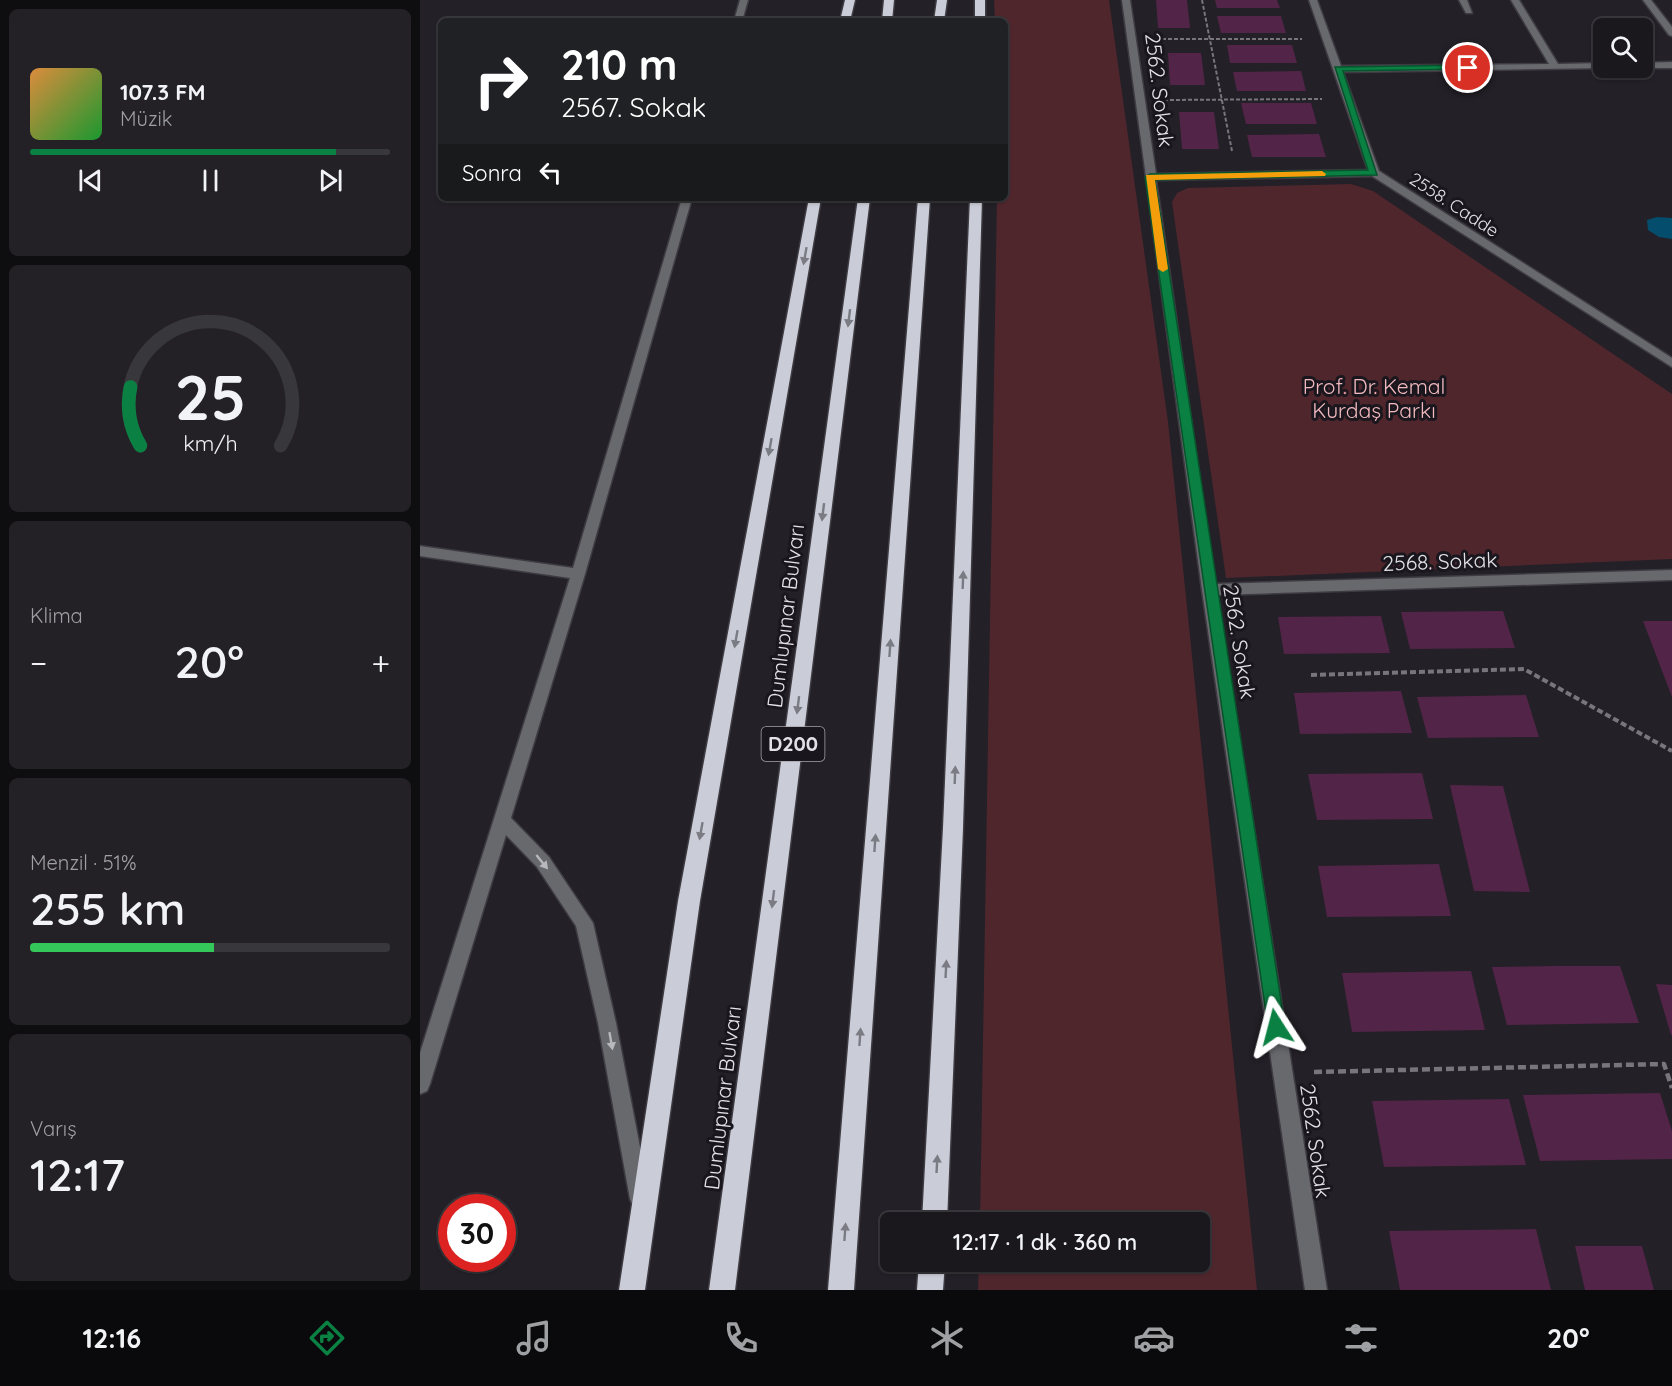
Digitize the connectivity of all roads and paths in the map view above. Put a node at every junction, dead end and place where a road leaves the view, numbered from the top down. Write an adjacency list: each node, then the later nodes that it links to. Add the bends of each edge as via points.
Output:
1 (744, 0): 13 (street)
2 (850, 0): 14 (highway)
3 (889, 0): 15 (highway)
4 (942, 0): 16 (highway)
5 (980, 0): 17 (highway)
6 (1126, 0): 19 (street, 2562. Sokak)
7 (1202, 0): 20 (path)
8 (1313, 0): 21 (street)
9 (1463, 0): 12 (street)
10 (1515, 0): 25 (street)
11 (1647, 0): 18 (street)
12 (1469, 11)
13 (739, 18)
14 (846, 18)
15 (887, 18)
16 (939, 18)
17 (980, 18)
18 (1672, 33)
19 (1132, 39): 20 (path); 29 (street, 2562. Sokak)
20 (1209, 39): 21 (path); 27 (path)
21 (1328, 39): 26 (street)
22 (1672, 65): 24 (street)
23 (1593, 66): 25 (street)
24 (1653, 66)
25 (1555, 67): 26 (street)
26 (1338, 69): 28 (street)
27 (1221, 99): 28 (path); 29 (path); 31 (path)
28 (1349, 99): 30 (street)
29 (1139, 100): 32 (street, 2562. Sokak)
30 (1374, 173): 31 (street); 38 (street, 2558. Cadde)
31 (1236, 176): 32 (street)
32 (1150, 177): 42 (street, 2562. Sokak)
33 (686, 201): 40 (street)
34 (814, 201): 50 (highway, one-way to 50, via 688,901)
35 (864, 201): 53 (highway, Dumlupınar Bulvarı / D200, one-way to 53)
36 (924, 201): 54 (highway, one-way to 36)
37 (976, 201): 49 (highway, one-way to 37)
38 (1672, 363)
39 (420, 551): 40 (street)
40 (578, 574): 45 (street)
41 (1672, 575): 42 (street, 2568. Sokak)
42 (1209, 590): 46 (street, 2562. Sokak)
43 (1311, 675): 44 (path, via 1524,669)
44 (1672, 751)
45 (502, 820): 47 (street); 50 (street, one-way to 50, via 543,862 584,923)
46 (1284, 1073): 48 (path, via 1664,1064); 56 (street, 2562. Sokak)
47 (420, 1083)
48 (1672, 1088)
49 (934, 1212)
50 (643, 1216): 52 (highway)
51 (931, 1272): 55 (highway)
52 (632, 1290)
53 (722, 1290)
54 (841, 1290)
55 (930, 1290)
56 (1316, 1290)

